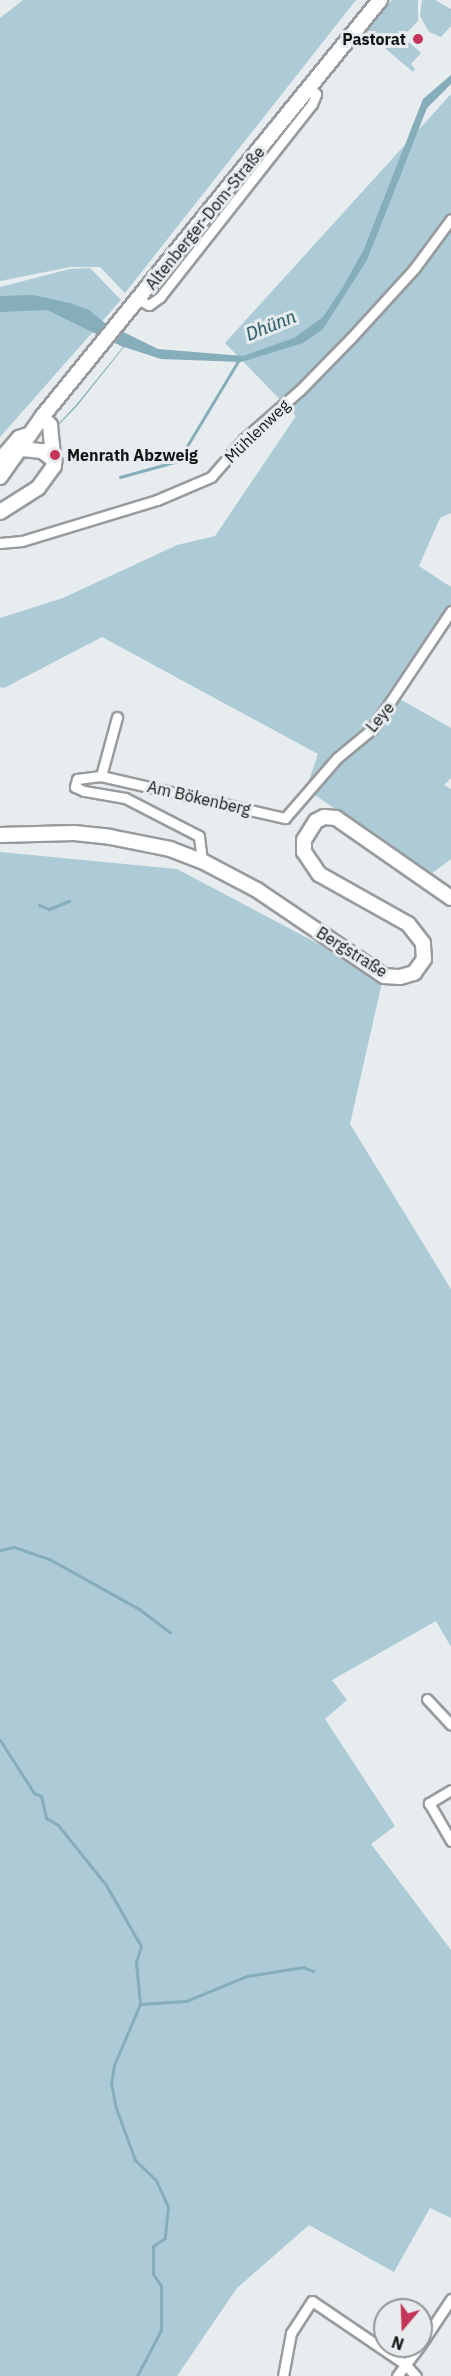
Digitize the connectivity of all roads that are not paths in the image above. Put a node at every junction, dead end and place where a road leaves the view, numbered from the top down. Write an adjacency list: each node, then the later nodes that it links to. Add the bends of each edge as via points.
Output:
1 (380, 0): 3 (street, Altenberger-Dom-Straße)
2 (451, 219): 10 (street, Mühlenweg, via 414,269 351,338 244,439 211,477 157,500 22,542)
3 (42, 417): 4 (street, Altenberger-Dom-Straße); 7 (street, via 50,425)
4 (28, 435): 5 (street, Altenberger-Dom-Straße); 6 (street, Altenberger-Dom-Straße, via 19,438)
5 (22, 449): 7 (street, via 42,451); 8 (street, Altenberger-Dom-Straße)
6 (0, 460)
7 (55, 461): 9 (street, via 44,482)
8 (0, 477)
9 (0, 512)
10 (0, 543)
11 (451, 610): 14 (street, Leye, via 372,729 336,758)
12 (117, 717): 13 (street)
13 (101, 776): 14 (street, Am Bökenberg, via 285,818); 16 (street, Am Bökenberg, via 77,780 75,787 125,798 178,823 199,836)
14 (295, 810)
15 (0, 835): 16 (street, Bergstraße, via 74,833 110,837 170,849)
16 (202, 861): 17 (street, Bergstraße, via 257,890 384,976 400,978 414,973 424,959 423,943 408,924 319,874 304,852 304,840 316,821 324,817 336,819)
17 (451, 898)
18 (427, 1699): 19 (street)
19 (451, 1725)
20 (451, 1790): 21 (street, via 429,1803)
21 (451, 1841)
22 (451, 2299): 23 (street)
23 (433, 2326)
24 (411, 2358): 25 (street)
25 (406, 2365): 26 (street, via 312,2301 291,2333); 27 (street); 28 (street)
26 (283, 2376)
27 (397, 2376)
28 (416, 2376)

